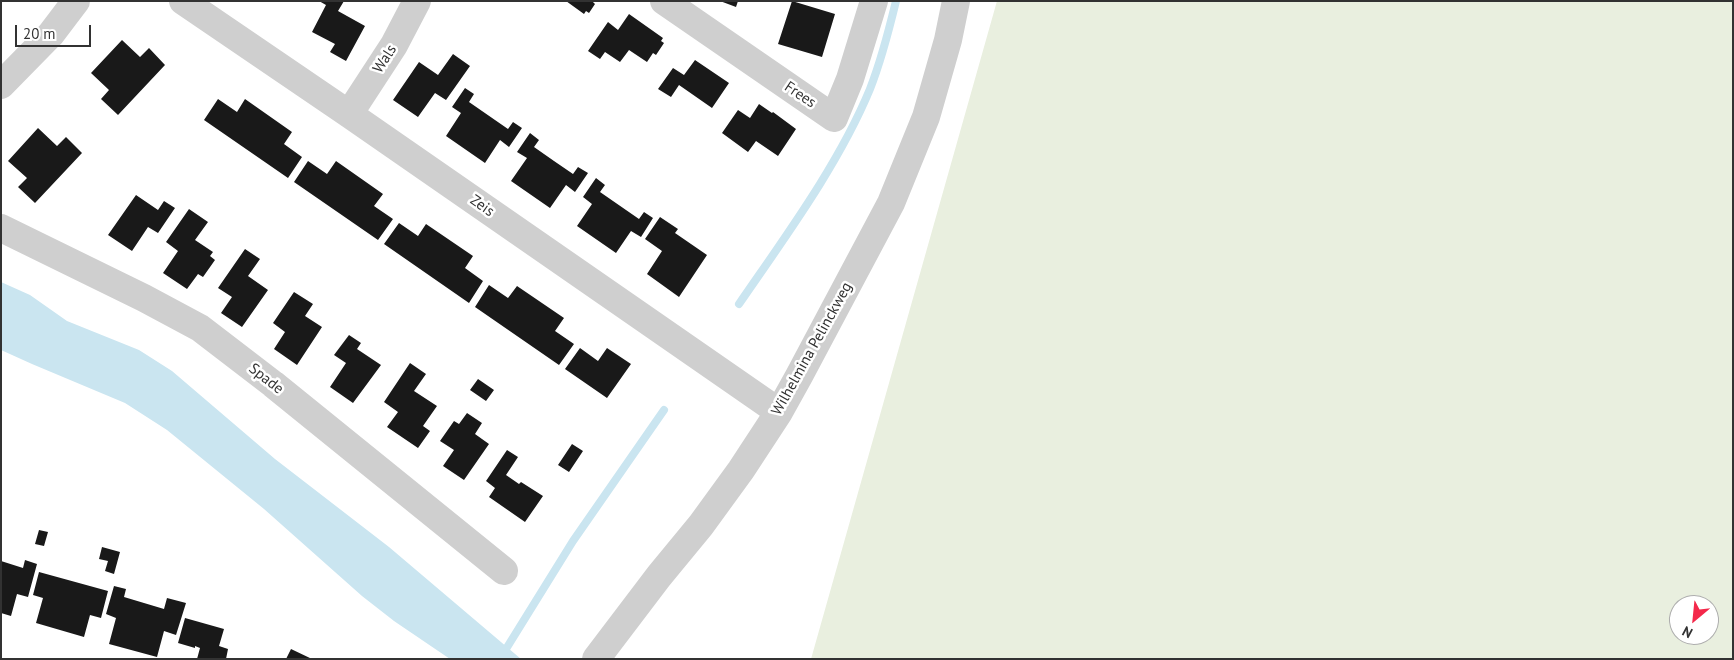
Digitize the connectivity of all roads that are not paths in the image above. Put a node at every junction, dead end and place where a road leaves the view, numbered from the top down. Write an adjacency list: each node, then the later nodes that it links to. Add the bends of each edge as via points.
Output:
1 (76, 1): 7 (street, via 51,34)
2 (183, 1): 8 (street, Zeis)
3 (416, 1): 8 (street, Wals, via 394,45)
4 (664, 1): 5 (street, Frees, via 834,118 850,79)
5 (874, 1)
6 (956, 1): 10 (street, Wilhelmina Pelinckweg, via 926,117 891,204)
7 (1, 85)
8 (349, 114): 10 (street, Zeis)
9 (1, 228): 11 (street, Spade, via 200,328)
10 (779, 412): 12 (street, Wilhelmina Pelinckweg, via 701,524)
11 (504, 571)
12 (596, 659)

